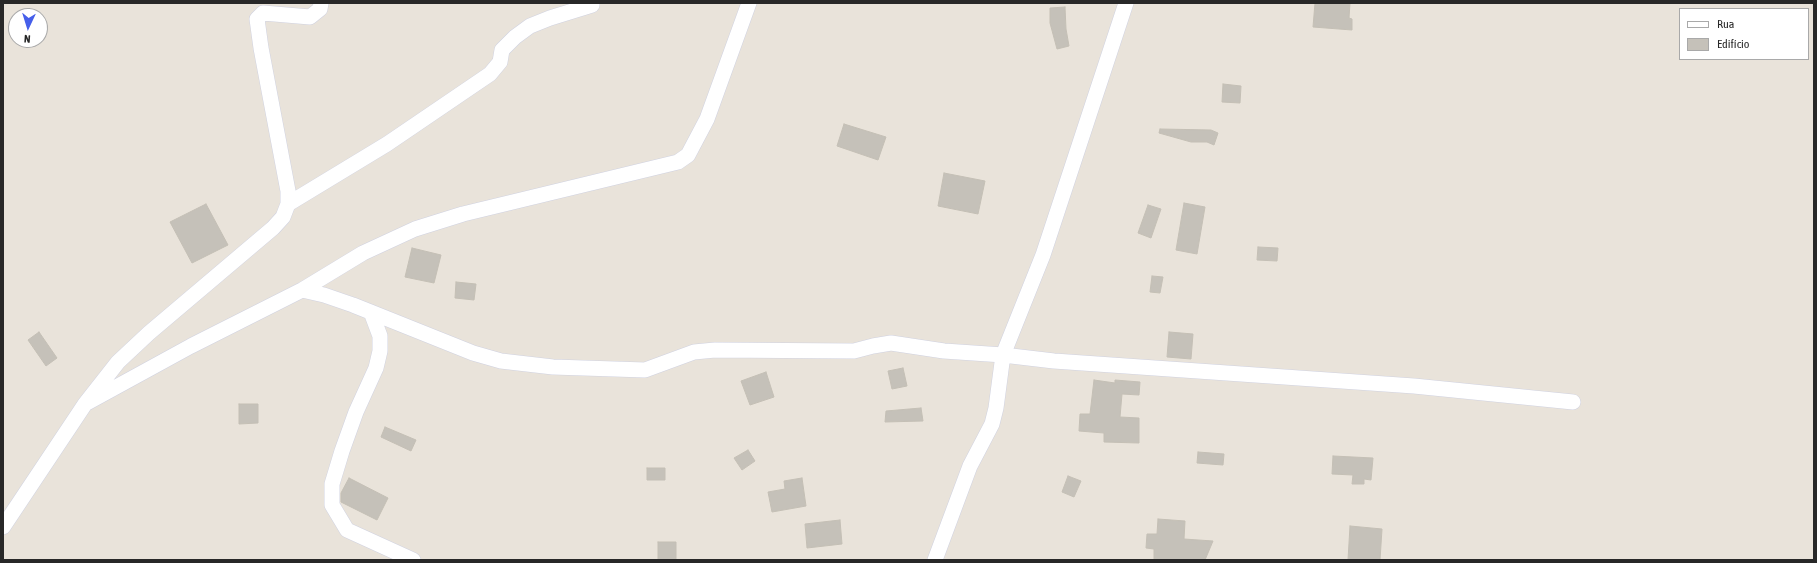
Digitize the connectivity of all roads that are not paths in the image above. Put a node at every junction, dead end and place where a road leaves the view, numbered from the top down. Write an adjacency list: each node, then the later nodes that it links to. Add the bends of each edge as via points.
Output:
1 (320, 3): 5 (street, via 320,9 310,17 263,13 257,19 288,191)
2 (750, 3): 6 (street, via 707,119 688,155 678,162 463,214 415,229 363,253)
3 (1126, 3): 8 (street, via 1043,255)
4 (592, 5): 5 (street, via 530,26 502,50 500,62 490,74 387,144)
5 (288, 204): 10 (street, via 283,217 273,228 118,362)
6 (302, 290): 7 (street); 10 (street, via 191,346)
7 (371, 312): 8 (street, via 473,353 501,361 554,367 645,370 694,352 854,351 891,343 944,351); 12 (street, via 380,336 380,351 376,368 342,451 332,484 332,505 347,530)
8 (1003, 355): 9 (street, via 1054,361 1414,386); 13 (street, via 992,424 970,466)
9 (1573, 402)
10 (85, 404): 11 (street)
11 (3, 527)
12 (413, 560)
13 (935, 560)

